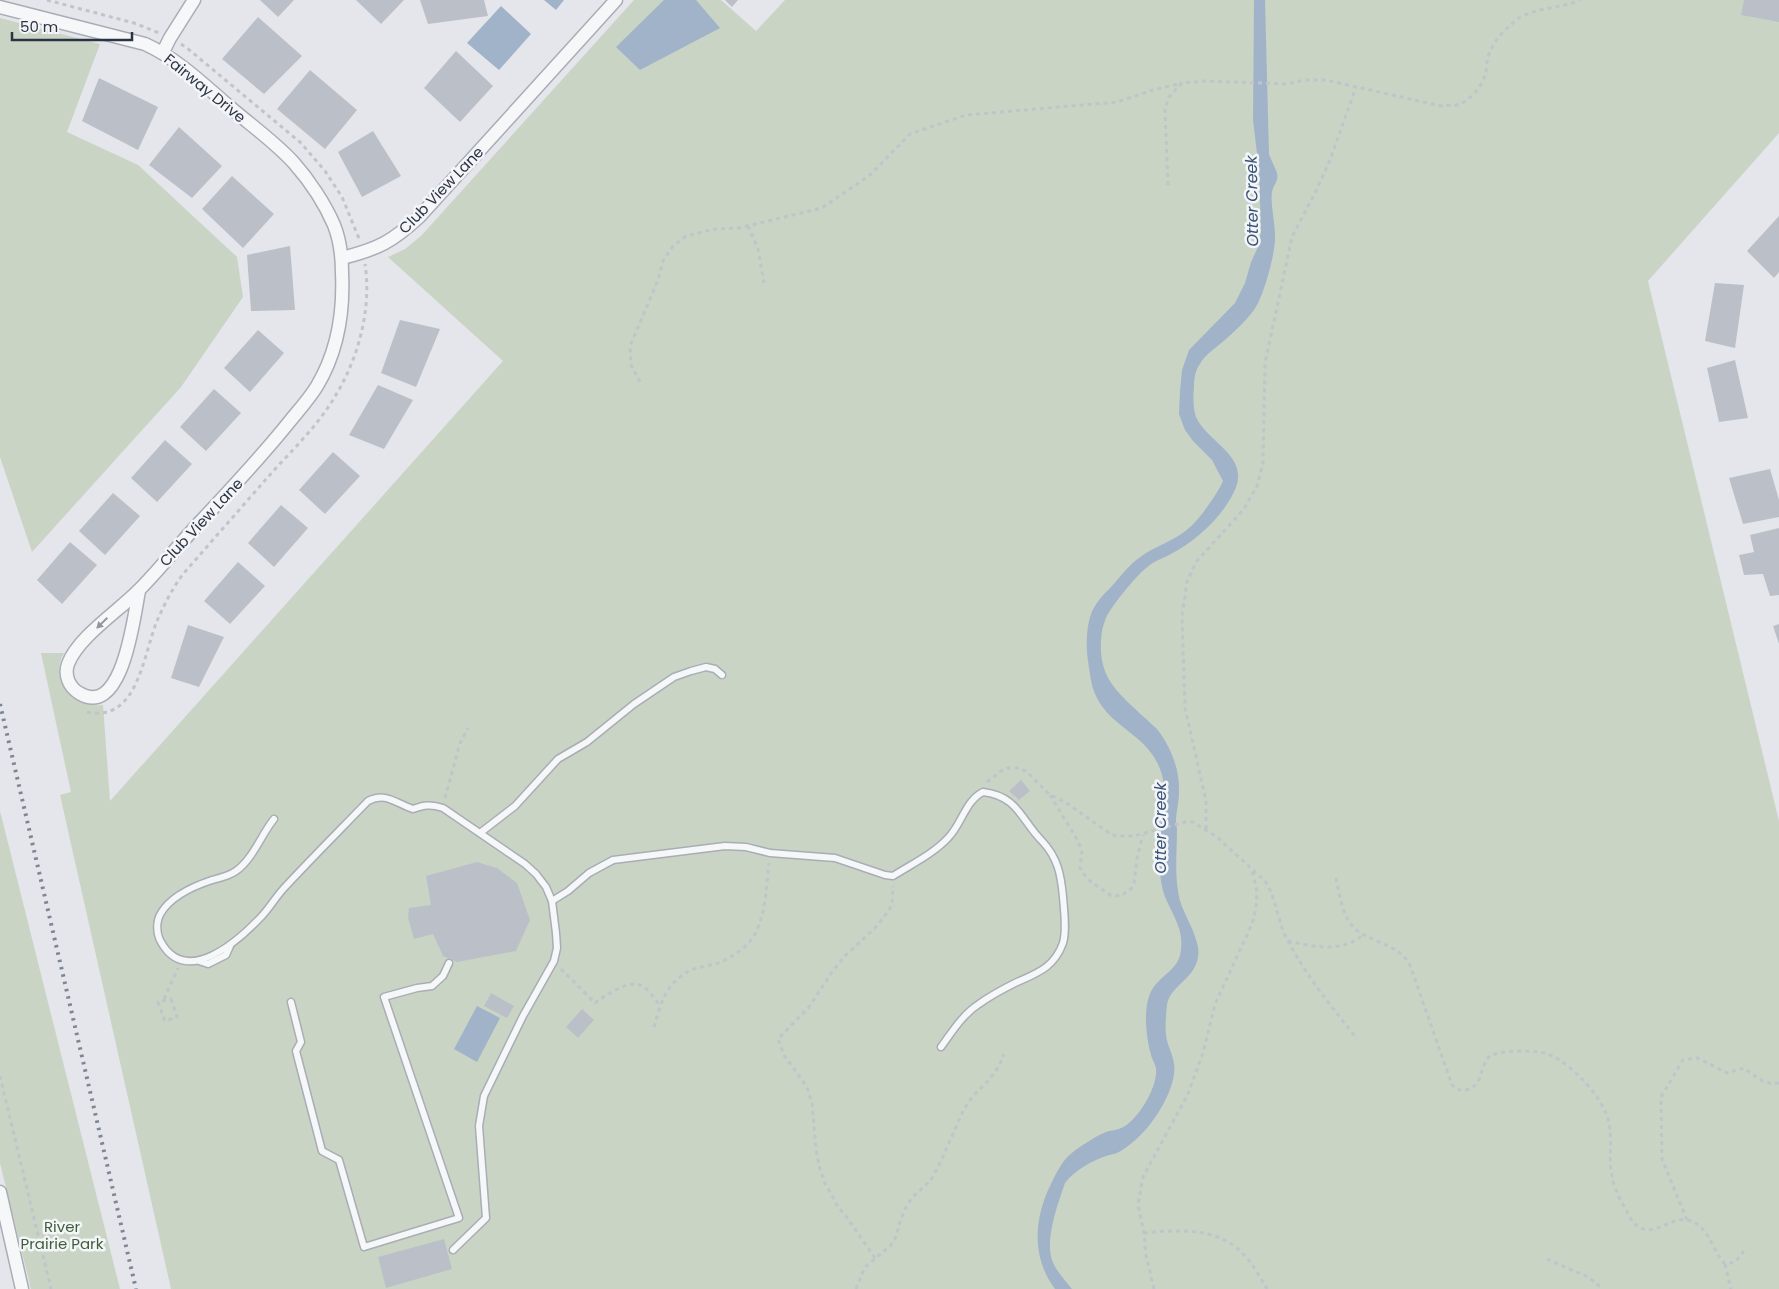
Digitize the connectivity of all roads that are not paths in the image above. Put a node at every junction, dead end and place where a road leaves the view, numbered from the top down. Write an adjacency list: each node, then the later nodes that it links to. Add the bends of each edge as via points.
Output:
1 (194, 0): 4 (street)
2 (616, 0): 5 (street, Club View Lane, via 402,233 363,253)
3 (0, 7): 4 (street, Fairway Drive, via 145,44)
4 (163, 52): 5 (street, Fairway Drive, via 294,164 334,226)
5 (342, 258): 6 (street, Club View Lane, via 340,326 328,366 316,388 246,474)
6 (139, 591): 6 (street, Club View Lane, one-way to 6, via 86,638 72,657 66,676 79,694 98,696 112,687 122,665)
7 (722, 675): 9 (lane, via 715,669 691,671 658,688 588,742 558,759 515,806)
8 (274, 819): 9 (lane, via 251,855 236,871 191,889 175,898 161,913 157,930 159,939 181,961 199,961 230,946 262,917 281,891 368,801 378,796 413,809 432,805 443,808)
9 (480, 833): 10 (lane, via 536,874)
10 (552, 901): 13 (lane, via 589,873 613,860 725,846 835,858 893,876 949,838 978,795 984,792 1003,797 1020,811 1056,860 1062,886 1063,942 1044,970 977,1005); 15 (lane, via 556,933 554,962 484,1096 479,1126 486,1218)
11 (449, 963): 12 (lane, via 443,976 432,986 384,997 459,1218 364,1247 339,1160 322,1151 296,1051 301,1042)
12 (291, 1002)
13 (940, 1047)
14 (0, 1193): 16 (street)
15 (453, 1250)
16 (22, 1289)

